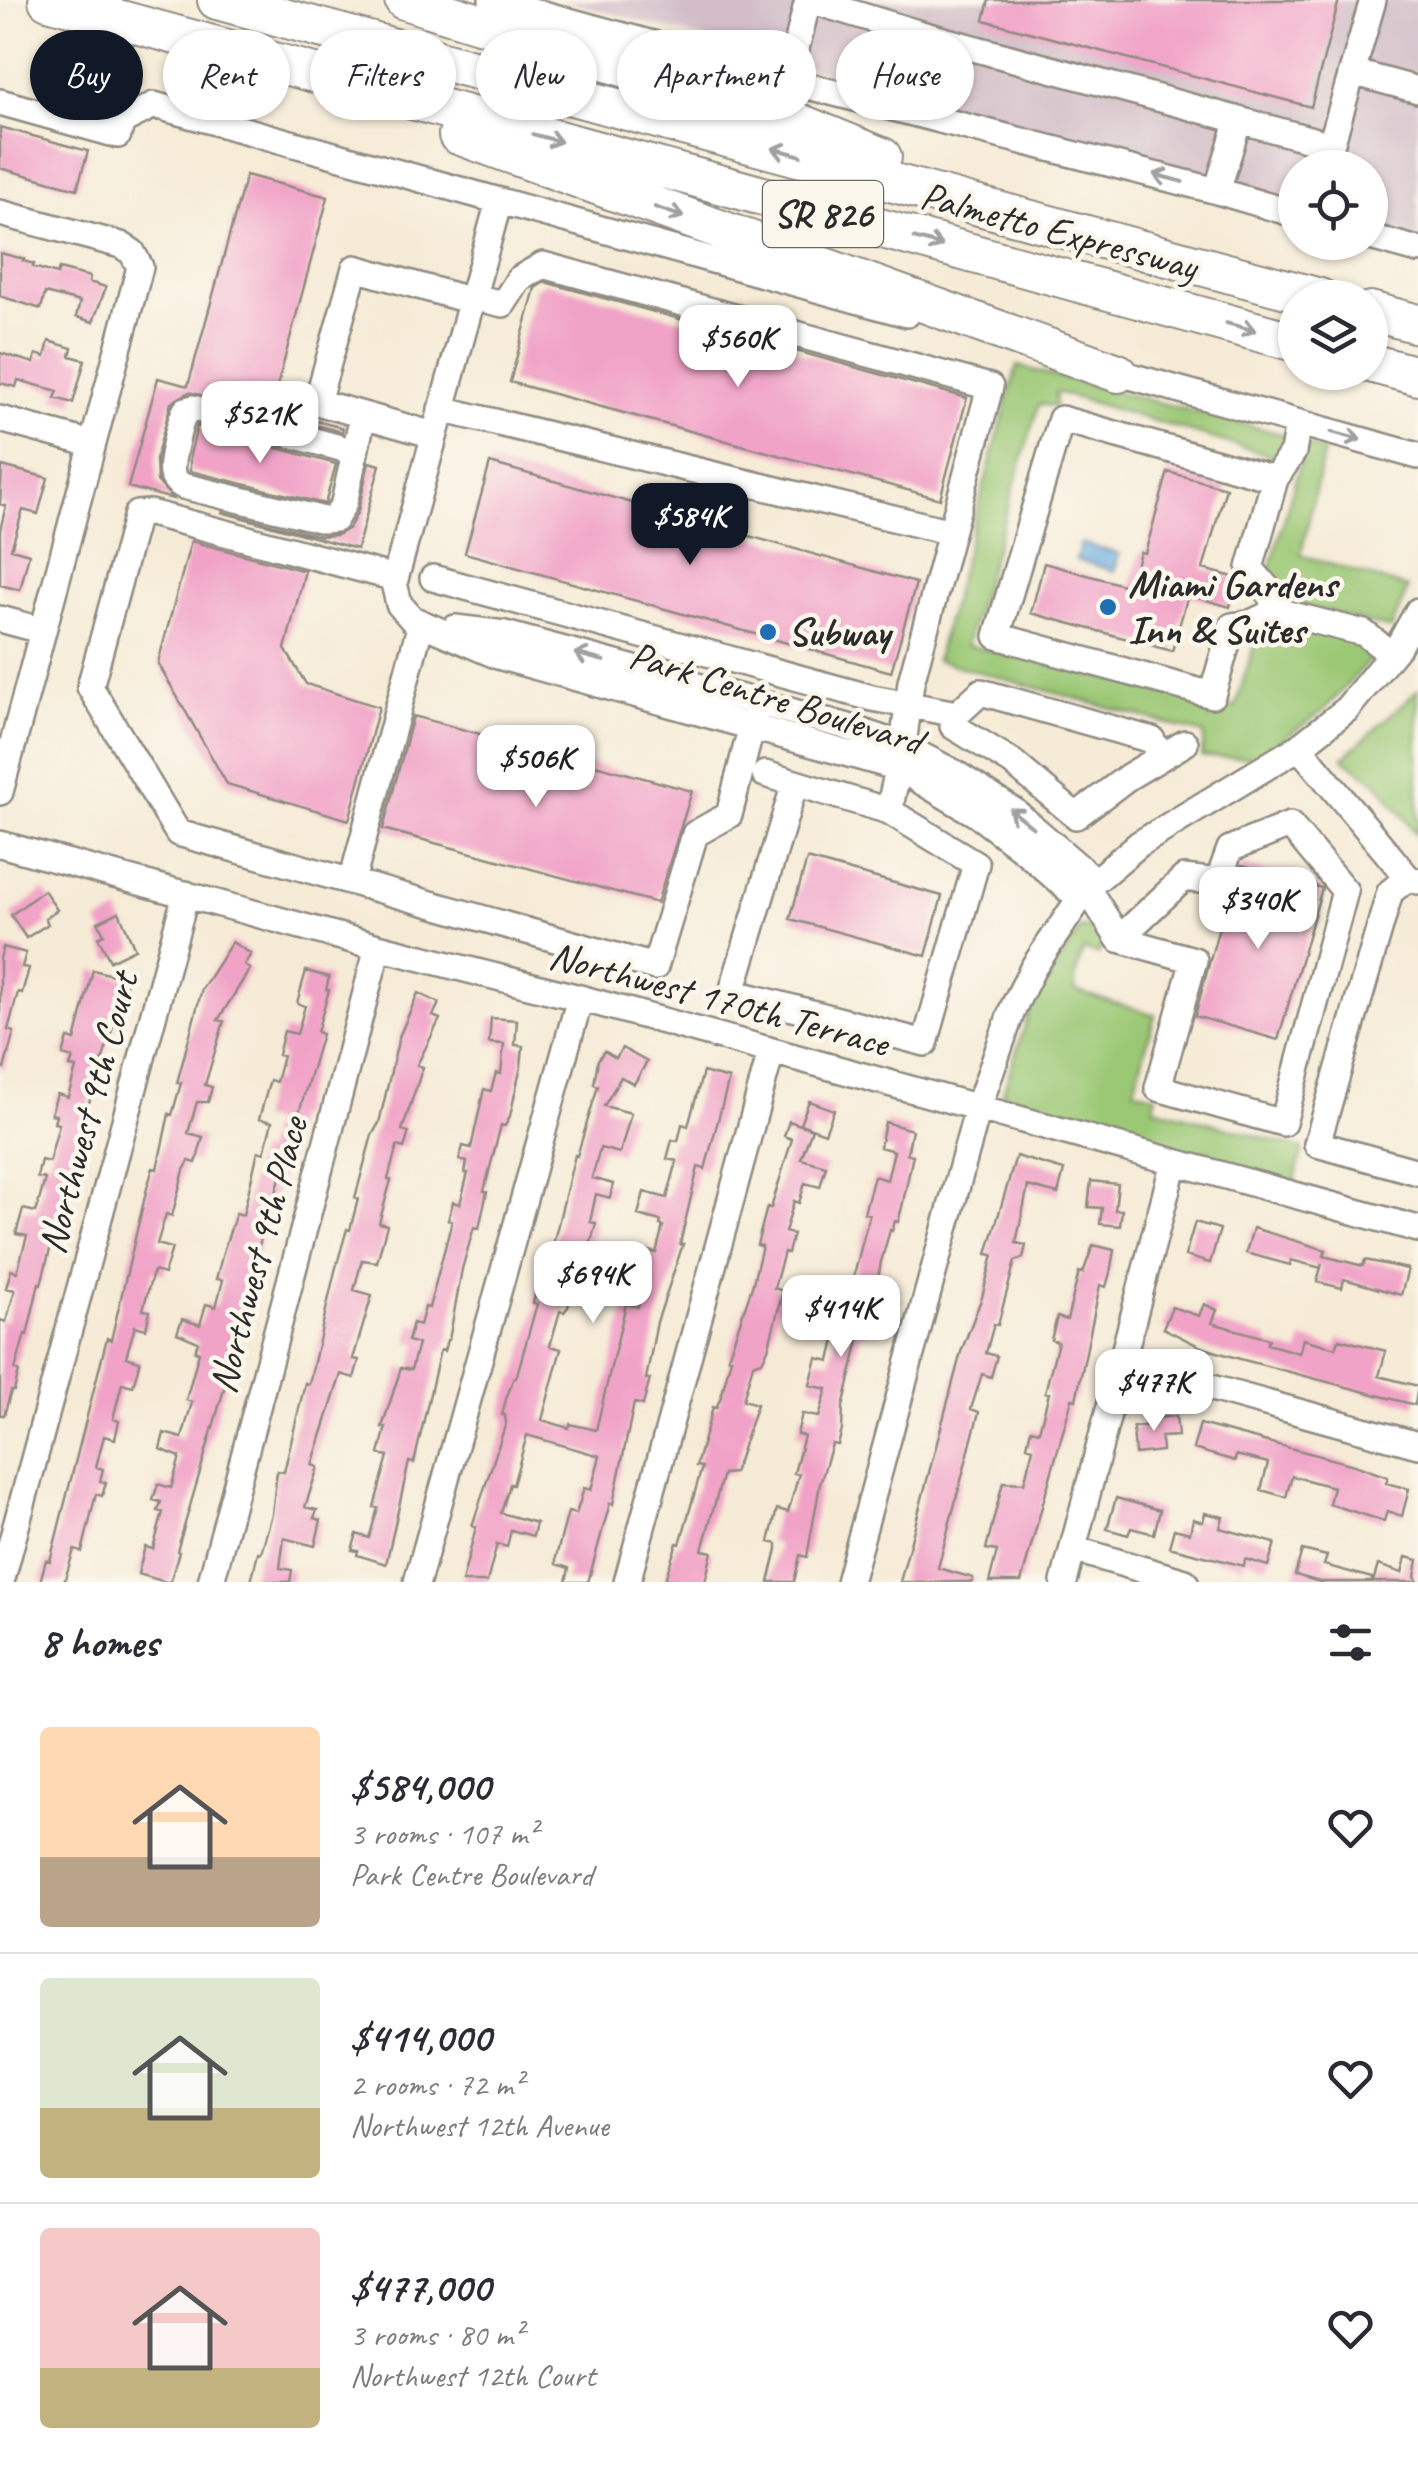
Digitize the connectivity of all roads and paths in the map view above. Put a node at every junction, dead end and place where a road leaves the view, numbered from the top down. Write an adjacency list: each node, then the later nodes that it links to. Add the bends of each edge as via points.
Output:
1 (48, 0): 11 (highway, Palmetto Expressway / SR 826)
2 (217, 0): 22 (highway, Palmetto Expressway / SR 826, one-way to 2)
3 (404, 0): 22 (highway, via 777,114)
4 (492, 0): 7 (street)
5 (809, 0): 9 (street); 16 (street)
6 (1374, 0): 10 (street)
7 (577, 11): 8 (street)
8 (634, 30)
9 (801, 30)
10 (1352, 72): 13 (street); 16 (street, via 1331,145)
11 (310, 73)
12 (816, 88): 18 (street, one-way to 12)
13 (1418, 90)
14 (0, 102): 19 (street, via 118,135 122,121 154,105)
15 (456, 114): 27 (highway, Palmetto Expressway / SR 826, one-way to 27)
16 (1239, 119): 18 (street)
17 (426, 120): 29 (highway, one-way to 29, via 481,146)
18 (1218, 190): 20 (street)
19 (499, 200): 24 (street); 29 (street)
20 (1278, 209)
21 (0, 213): 36 (street, via 121,245 140,268)
22 (1028, 218): 23 (highway, Palmetto Expressway / SR 826)
23 (1278, 286)
24 (472, 299): 31 (street); 32 (street, via 354,268 317,402); 40 (street, via 503,304 519,279 543,265 990,387)
25 (1388, 316): 26 (highway)
26 (1418, 324)
27 (1278, 337)
28 (1388, 367): 30 (highway)
29 (1118, 373): 34 (street)
30 (1418, 376)
31 (441, 409): 35 (street); 40 (street)
32 (363, 415): 35 (street); 37 (street)
33 (0, 420): 36 (street)
34 (1298, 423): 38 (street, one-way to 38); 39 (street, via 1292,452)
35 (434, 435): 41 (street)
36 (92, 444): 48 (street)
37 (355, 452): 37 (street, via 335,519 183,486 170,470 181,418 193,408)
38 (1418, 456)
39 (1275, 479): 44 (street, via 1250,568); 44 (street, via 1060,419 997,636 1212,695 1232,626)
40 (951, 532): 51 (street)
41 (395, 578): 47 (street, via 399,604); 64 (street, via 137,514 90,687 178,833)
42 (433, 578): 43 (street)
43 (514, 600): 49 (street); 51 (street)
44 (1276, 611): 50 (street, via 1364,633)
45 (1418, 611): 50 (street)
46 (0, 620): 48 (street)
47 (421, 623): 49 (street, Park Centre Boulevard); 64 (street)
48 (41, 630): 60 (street)
49 (501, 645): 52 (street, Park Centre Boulevard)
50 (1403, 652): 55 (street)
51 (908, 706): 53 (street); 56 (street)
52 (755, 714): 56 (street, Park Centre Boulevard, via 845,726); 64 (street, via 730,815 695,834 655,967)
53 (957, 714): 57 (street, via 982,692 1152,740); 57 (street, via 953,726 1012,762 1076,816)
54 (1185, 742): 57 (street)
55 (1300, 747): 63 (street); 65 (street, via 1139,844)
56 (901, 757): 61 (street); 65 (street, Park Centre Boulevard, via 953,772 1014,811)
57 (1161, 757)
58 (765, 774): 59 (street)
59 (796, 782): 61 (street); 61 (street, via 732,992 925,1043 976,864)
60 (0, 792)
61 (889, 811)
62 (0, 844): 66 (street, Northwest 170th Terrace)
63 (1413, 879): 73 (street, via 1390,892 1316,1144)
64 (352, 882)
65 (1087, 890): 67 (street, Park Centre Boulevard); 71 (street, via 1012,1008)
66 (186, 894): 68 (street, Northwest 170th Terrace); 78 (street, Northwest 9th Court)
67 (1119, 938): 67 (street, via 1194,960 1158,1088 1283,1123 1345,891 1290,825 1230,849 1218,882 1184,878)
68 (378, 947): 69 (street, Northwest 170th Terrace); 79 (street, Northwest 9th Place)
69 (580, 998): 70 (street, Northwest 170th Terrace); 80 (street)
70 (772, 1052): 71 (street, Northwest 170th Terrace); 81 (street)
71 (978, 1108): 72 (street, Northwest 170th Terrace); 82 (street)
72 (1174, 1162): 74 (street, Northwest 170th Terrace); 75 (street)
73 (1418, 1172)
74 (1418, 1228)
75 (1121, 1363): 76 (street); 77 (street)
76 (1418, 1445)
77 (1073, 1550): 83 (street); 84 (street)
78 (1, 1582)
79 (211, 1582)
80 (417, 1582)
81 (627, 1582)
82 (849, 1582)
83 (1064, 1582)
84 (1185, 1582)

